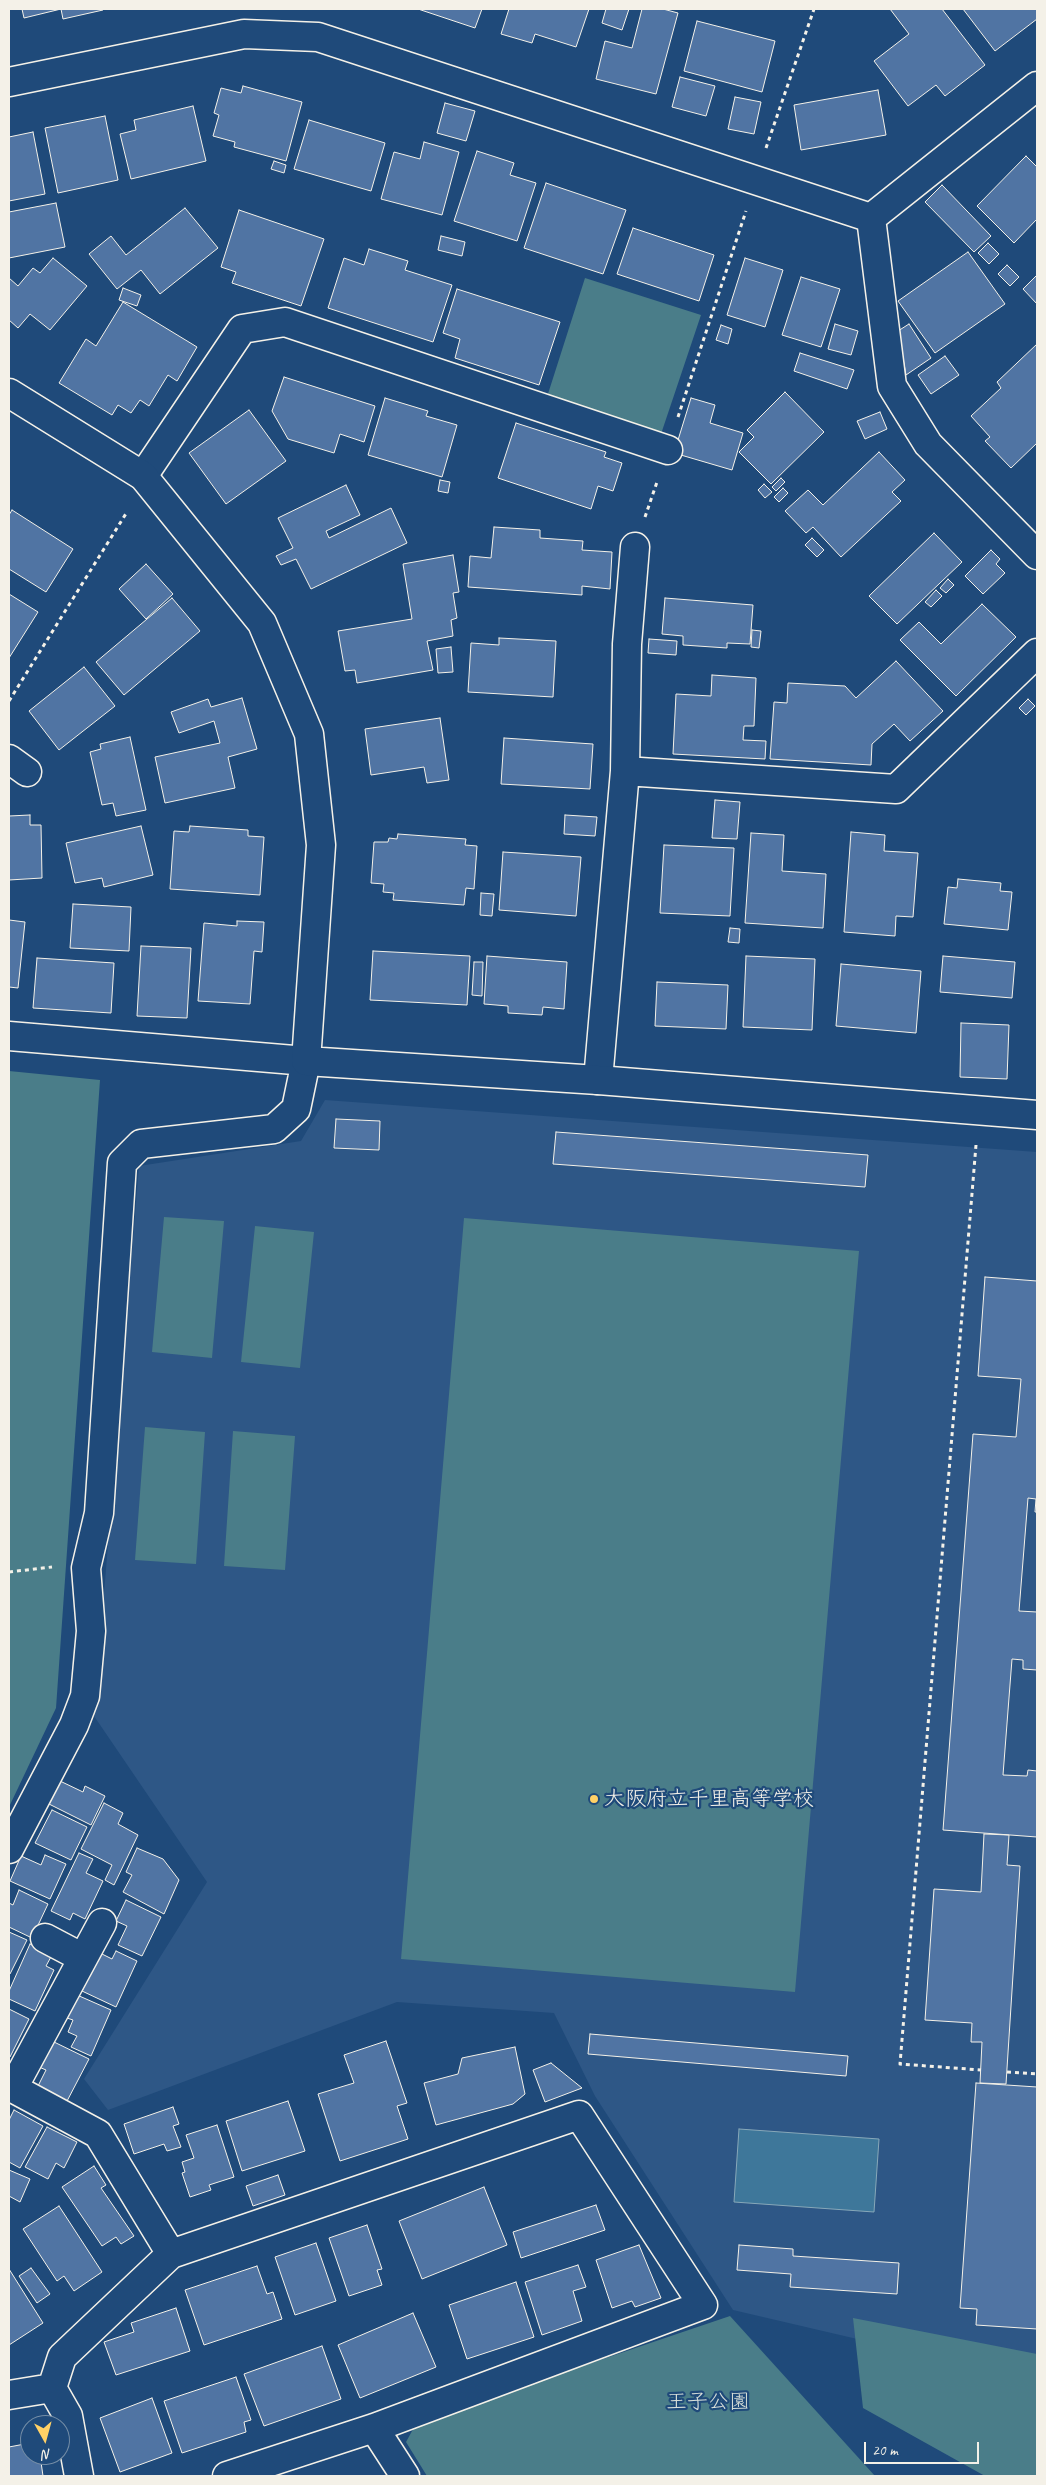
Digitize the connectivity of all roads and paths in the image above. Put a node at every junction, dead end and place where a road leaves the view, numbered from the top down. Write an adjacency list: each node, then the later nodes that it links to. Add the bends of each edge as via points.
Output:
1 (814, 9): 4 (path)
2 (9, 82): 6 (street, via 244,34 318,37)
3 (1034, 95): 6 (street)
4 (764, 153)
5 (744, 217): 8 (path)
6 (871, 218): 12 (street, via 892,386 928,444)
7 (9, 394): 9 (street)
8 (668, 450): 9 (street, via 286,322 242,329); 11 (path)
9 (142, 476): 17 (street, via 262,623 309,734 321,846)
10 (127, 512): 14 (path)
11 (635, 547): 15 (street, via 627,644)
12 (1037, 555)
13 (1037, 653): 15 (street, via 896,789)
14 (9, 702)
15 (625, 771): 18 (street)
16 (9, 1036): 17 (street)
17 (306, 1061): 18 (street); 23 (street, via 296,1109 274,1128 141,1144 122,1162 99,1513 86,1568 91,1631 85,1696 74,1725)
18 (598, 1080): 19 (street)
19 (1037, 1115)
20 (977, 1139): 27 (path, via 900,2064)
21 (61, 1566): 22 (path)
22 (9, 1572)
23 (9, 1849)
24 (102, 1923): 26 (street)
25 (44, 1938): 26 (street)
26 (83, 1958): 30 (street)
27 (981, 2070)
28 (1007, 2072): 29 (path)
29 (1037, 2074)
30 (11, 2087): 31 (street, via 98,2134)
31 (171, 2254): 32 (street, via 62,2356); 34 (street, via 579,2115 704,2306)
32 (52, 2388): 33 (street); 35 (street, via 68,2416)
33 (9, 2395)
34 (374, 2428): 36 (street); 37 (street)
35 (79, 2476)
36 (227, 2476)
37 (405, 2476)

